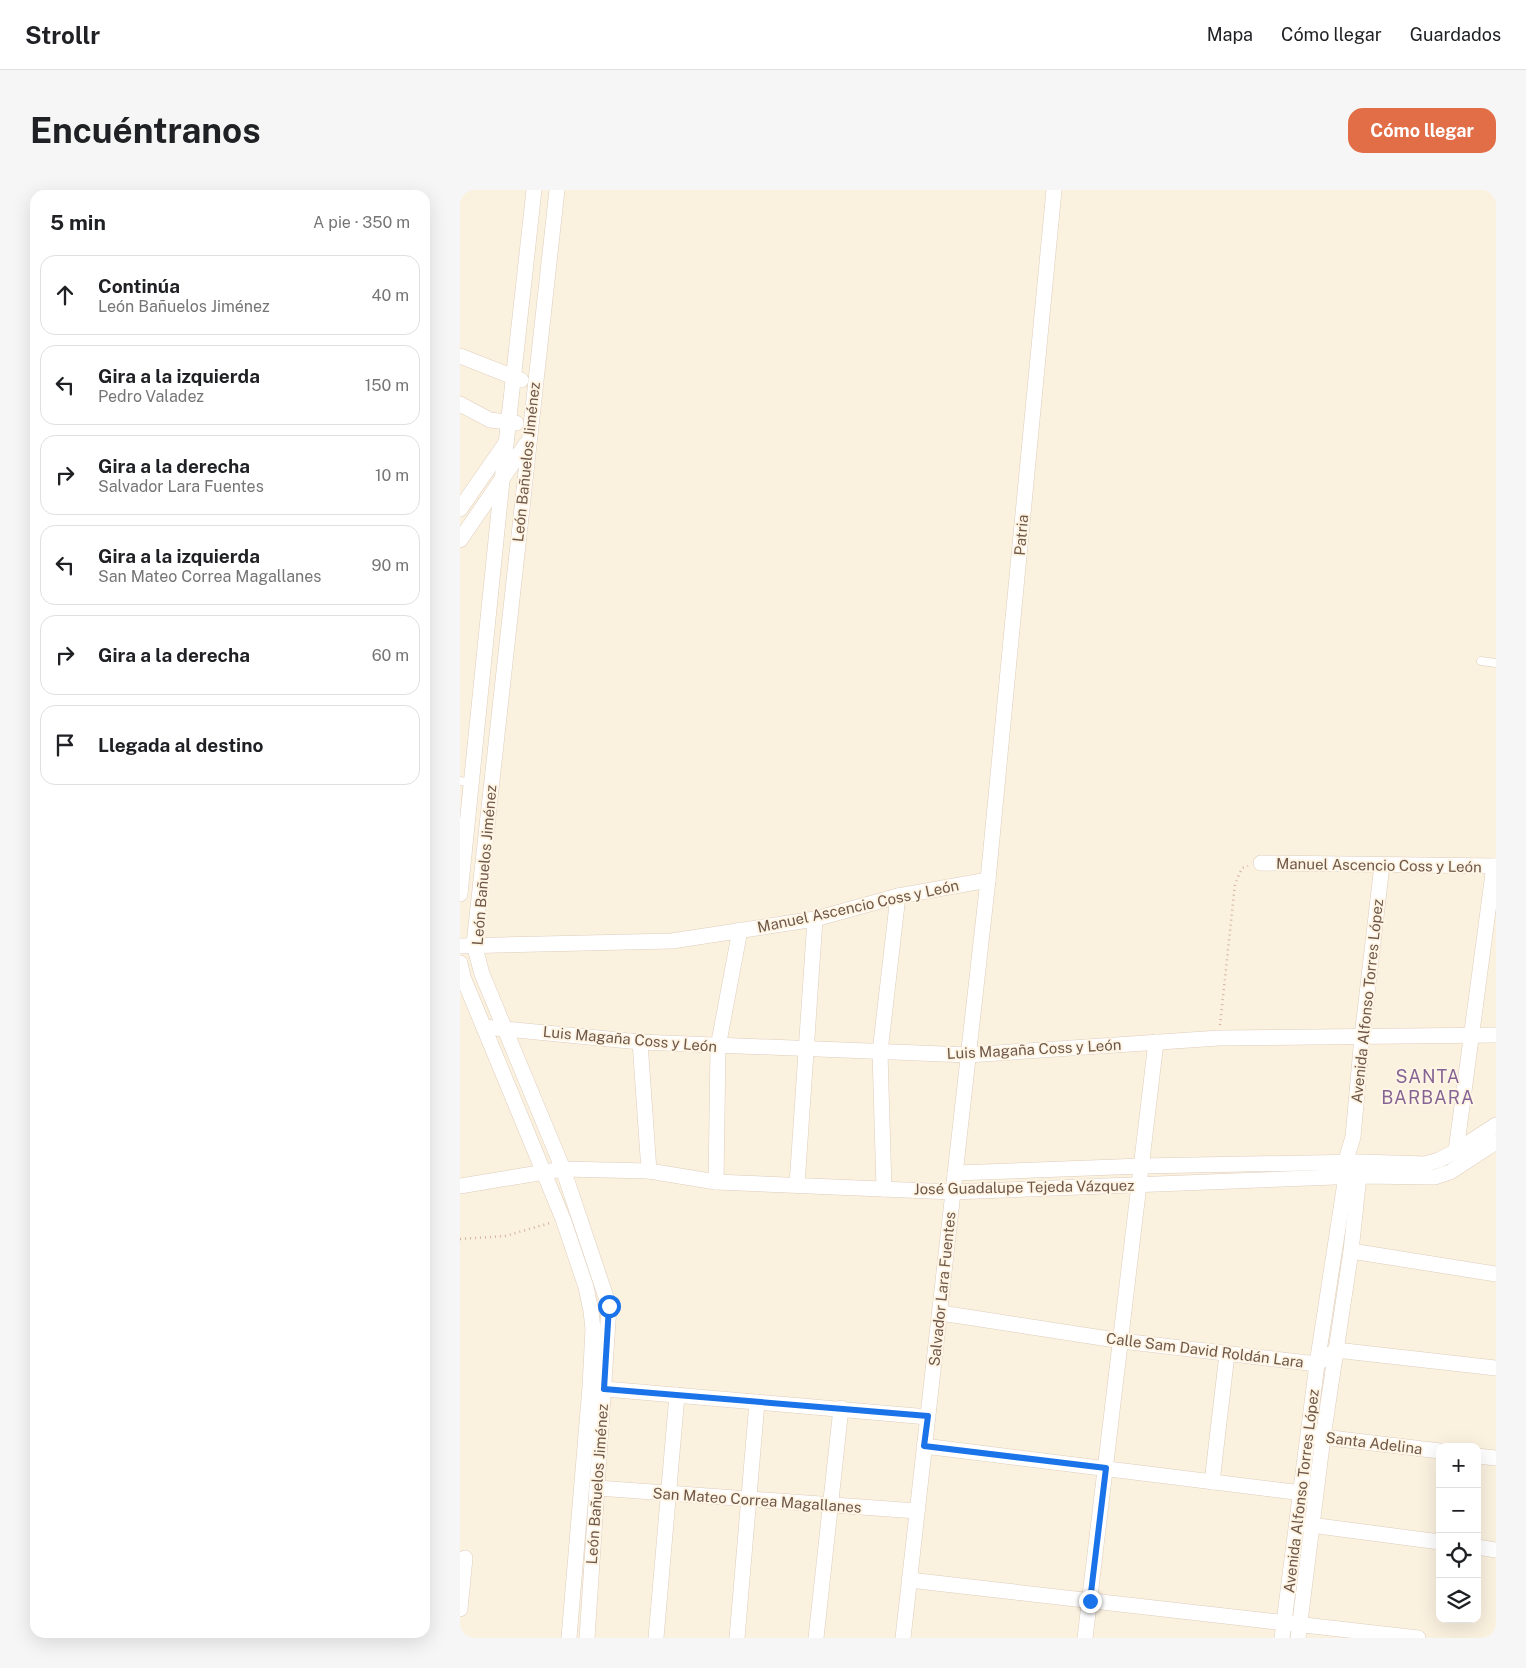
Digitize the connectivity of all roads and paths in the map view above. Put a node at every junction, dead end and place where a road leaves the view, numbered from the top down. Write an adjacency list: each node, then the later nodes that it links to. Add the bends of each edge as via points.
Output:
1 (534, 190): 5 (street, León Bañuelos Jiménez)
2 (557, 190): 6 (street, León Bañuelos Jiménez)
3 (1054, 190): 21 (street, Patria)
4 (460, 356): 5 (street)
5 (513, 378): 6 (street); 9 (street, León Bañuelos Jiménez)
6 (535, 384): 8 (street, León Bañuelos Jiménez)
7 (460, 404): 9 (street, via 490,420)
8 (530, 423): 9 (street); 10 (street, León Bañuelos Jiménez)
9 (508, 424): 11 (street, León Bañuelos Jiménez)
10 (528, 441): 11 (street); 12 (street); 26 (street, León Bañuelos Jiménez)
11 (506, 442): 12 (street, León Bañuelos Jiménez); 13 (street)
12 (502, 481): 14 (street); 17 (street, León Bañuelos Jiménez)
13 (460, 509)
14 (460, 540)
15 (1482, 661): 16 (lane)
16 (1496, 663)
17 (466, 782): 22 (street, León Bañuelos Jiménez)
18 (1261, 863): 19 (street, Manuel Ascencio Coss y León); 33 (path, via 1242,868 1235,884)
19 (1382, 865): 20 (street, Manuel Ascencio Coss y León); 32 (street, Avenida Alfonso Torres López)
20 (1495, 866): 30 (street)
21 (988, 880): 23 (street, Manuel Ascencio Coss y León); 39 (street, Salvador Lara Fuentes)
22 (460, 894)
23 (898, 896): 24 (street, Manuel Ascencio Coss y León); 38 (street)
24 (814, 919): 25 (street, Manuel Ascencio Coss y León); 37 (street)
25 (740, 930): 26 (street, Manuel Ascencio Coss y León, via 672,941); 36 (street)
26 (467, 945): 29 (street, León Bañuelos Jiménez)
27 (460, 963): 28 (street, León Bañuelos Jiménez)
28 (484, 1026): 29 (street, Luis Magaña Coss y León); 46 (street, León Bañuelos Jiménez)
29 (504, 1028): 34 (street, Luis Magaña Coss y León); 44 (street, León Bañuelos Jiménez)
30 (1470, 1035): 31 (street, Luis Magaña Coss y León); 32 (street, Luis Magaña Coss y León); 42 (street)
31 (1496, 1035)
32 (1362, 1037): 33 (street, Luis Magaña Coss y León); 45 (street, Avenida Alfonso Torres López)
33 (1219, 1038): 35 (street, Luis Magaña Coss y León)
34 (640, 1042): 36 (street, Luis Magaña Coss y León); 47 (street)
35 (1156, 1042): 39 (street, Luis Magaña Coss y León); 43 (street)
36 (718, 1047): 37 (street, Luis Magaña Coss y León); 49 (street)
37 (804, 1050): 38 (street, Luis Magaña Coss y León); 51 (street)
38 (880, 1052): 39 (street, Luis Magaña Coss y León); 53 (street)
39 (968, 1055): 48 (street, Salvador Lara Fuentes)
40 (1496, 1125): 42 (street, José Guadalupe Tejeda Vázquez)
41 (1496, 1142): 45 (street, José Guadalupe Tejeda Vázquez, via 1450,1172 1435,1177)
42 (1456, 1152): 45 (street, José Guadalupe Tejeda Vázquez, via 1425,1164)
43 (1142, 1166): 45 (street, José Guadalupe Tejeda Vázquez); 48 (street, José Guadalupe Tejeda Vázquez); 50 (street)
44 (563, 1169): 46 (street, José Guadalupe Tejeda Vázquez); 47 (street, José Guadalupe Tejeda Vázquez); 59 (street, León Bañuelos Jiménez)
45 (1353, 1169): 50 (street, José Guadalupe Tejeda Vázquez); 57 (street, Avenida Alfonso Torres López); 65 (street, Avenida Alfonso Torres López)
46 (544, 1171): 52 (street, José Guadalupe Tejeda Vázquez); 55 (street, León Bañuelos Jiménez)
47 (649, 1172): 49 (street, José Guadalupe Tejeda Vázquez)
48 (955, 1173): 54 (street, Salvador Lara Fuentes)
49 (716, 1182): 51 (street, José Guadalupe Tejeda Vázquez)
50 (1140, 1184): 54 (street, José Guadalupe Tejeda Vázquez); 62 (street)
51 (797, 1185): 53 (street, José Guadalupe Tejeda Vázquez)
52 (460, 1186)
53 (884, 1189): 54 (street, José Guadalupe Tejeda Vázquez)
54 (953, 1192): 61 (street, Salvador Lara Fuentes)
55 (563, 1219): 56 (path, via 505,1236); 60 (street, León Bañuelos Jiménez)
56 (460, 1239)
57 (1351, 1251): 58 (street); 63 (street, Avenida Alfonso Torres López)
58 (1496, 1274)
59 (609, 1306): 60 (street); 67 (street, León Bañuelos Jiménez)
60 (591, 1311): 67 (street, León Bañuelos Jiménez)
61 (941, 1313): 62 (street, Calle Sam David Roldán Lara); 71 (street, Salvador Lara Fuentes)
62 (1122, 1341): 64 (street, Calle Sam David Roldán Lara); 78 (street)
63 (1336, 1350): 65 (street, Calle Sam David Roldán Lara); 66 (street); 73 (street, Avenida Alfonso Torres López)
64 (1227, 1354): 65 (street, Calle Sam David Roldán Lara); 79 (street)
65 (1317, 1364): 72 (street, Avenida Alfonso Torres López)
66 (1496, 1368)
67 (597, 1388): 68 (street); 80 (street, León Bañuelos Jiménez); 97 (street, León Bañuelos Jiménez)
68 (677, 1395): 69 (street); 81 (street)
69 (757, 1402): 70 (street); 83 (street)
70 (841, 1408): 71 (street); 84 (street)
71 (928, 1416): 74 (street, Salvador Lara Fuentes)
72 (1307, 1435): 73 (street, Santa Adelina); 82 (street, Avenida Alfonso Torres López)
73 (1323, 1437): 75 (street, Santa Adelina); 82 (street, Avenida Alfonso Torres López)
74 (924, 1446): 78 (street); 85 (street, Salvador Lara Fuentes)
75 (1436, 1451)
76 (1481, 1456): 77 (street)
77 (1496, 1458)
78 (1106, 1468): 79 (street); 93 (street)
79 (1212, 1482): 82 (street)
80 (597, 1488): 81 (street, San Mateo Correa Magallanes); 98 (street, León Bañuelos Jiménez)
81 (669, 1493): 83 (street, San Mateo Correa Magallanes); 99 (street)
82 (1308, 1494): 86 (street, Avenida Alfonso Torres López); 87 (street, Avenida Alfonso Torres López)
83 (749, 1499): 84 (street, San Mateo Correa Magallanes); 100 (street)
84 (830, 1504): 85 (street, San Mateo Correa Magallanes); 101 (street)
85 (917, 1511): 92 (street, Salvador Lara Fuentes)
86 (1297, 1524): 87 (street); 95 (street, Avenida Alfonso Torres López)
87 (1313, 1526): 88 (street); 96 (street, Avenida Alfonso Torres López)
88 (1436, 1541)
89 (1481, 1548): 90 (street)
90 (1496, 1550)
91 (466, 1558): 94 (street)
92 (909, 1580): 93 (street); 102 (street, Salvador Lara Fuentes)
93 (1090, 1601): 95 (street); 103 (street)
94 (460, 1609)
95 (1283, 1630): 96 (street)
96 (1299, 1631): 104 (street)
97 (569, 1638)
98 (587, 1638)
99 (656, 1638)
100 (737, 1638)
101 (816, 1638)
102 (903, 1638)
103 (1085, 1638)
104 (1418, 1638)

